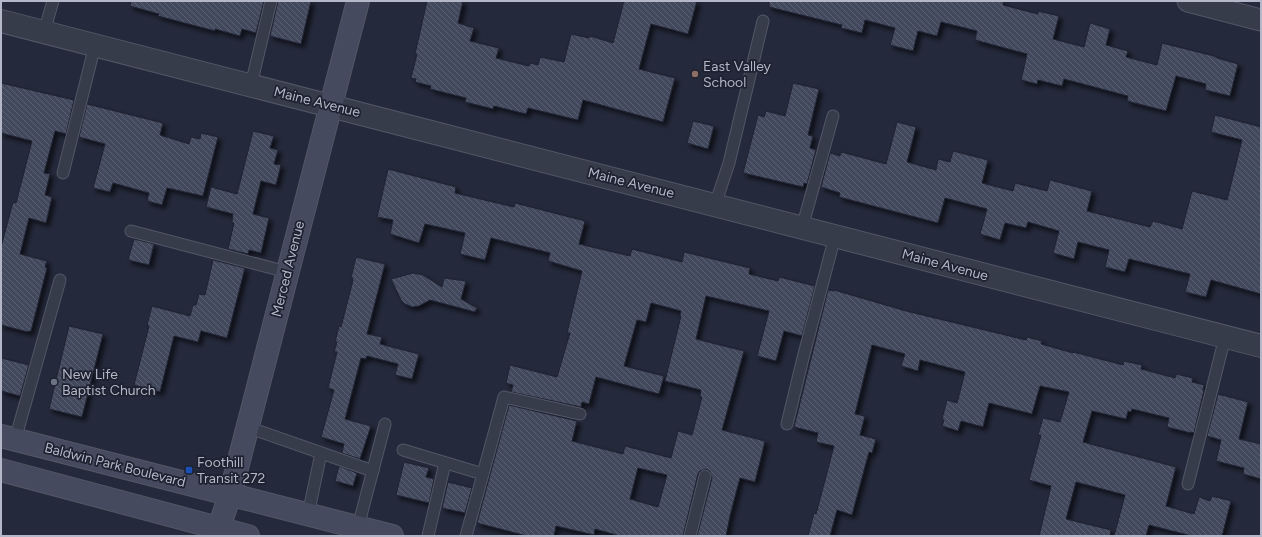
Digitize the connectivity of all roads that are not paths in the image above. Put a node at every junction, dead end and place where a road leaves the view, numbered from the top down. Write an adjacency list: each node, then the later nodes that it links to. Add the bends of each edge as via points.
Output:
1 (53, 1): 8 (lane)
2 (271, 1): 10 (lane)
3 (358, 1): 11 (main road, Merced Avenue)
4 (1188, 1): 5 (street)
5 (1261, 20)
6 (1, 21): 8 (street, Maine Avenue)
7 (763, 21): 14 (lane, via 729,163)
8 (44, 32): 9 (street, Maine Avenue)
9 (95, 45): 10 (street, Maine Avenue); 13 (lane)
10 (251, 85): 11 (street, Maine Avenue)
11 (330, 106): 14 (street, Maine Avenue); 18 (main road, Merced Avenue)
12 (833, 116): 15 (lane)
13 (63, 173)
14 (715, 205): 15 (street, Maine Avenue)
15 (802, 228): 17 (street, Maine Avenue)
16 (131, 231): 18 (lane)
17 (835, 236): 20 (street, Maine Avenue); 24 (lane)
18 (287, 272): 25 (main road, Merced Avenue)
19 (60, 280): 26 (lane)
20 (1224, 337): 21 (street, Maine Avenue); 34 (lane)
21 (1261, 346)
22 (580, 414): 32 (lane, via 504,397)
23 (385, 424): 31 (lane)
24 (788, 424)
25 (247, 428): 28 (lane); 35 (main road, Merced Avenue)
26 (8, 438): 35 (main road, Baldwin Park Boulevard)
27 (402, 450): 29 (lane)
28 (321, 453): 31 (lane); 36 (lane)
29 (445, 463): 32 (lane); 41 (lane)
30 (1, 470): 38 (main road)
31 (373, 471): 37 (lane)
32 (483, 474): 42 (lane)
33 (705, 476): 43 (lane)
34 (1188, 484)
35 (230, 495): 36 (main road, Baldwin Park Boulevard); 38 (main road, Merced Avenue)
36 (308, 515): 37 (main road, Baldwin Park Boulevard)
37 (358, 527): 40 (main road, Baldwin Park Boulevard)
38 (217, 532): 39 (main road)
39 (248, 536)
40 (392, 536)
41 (428, 536)
42 (466, 536)
43 (690, 536)

